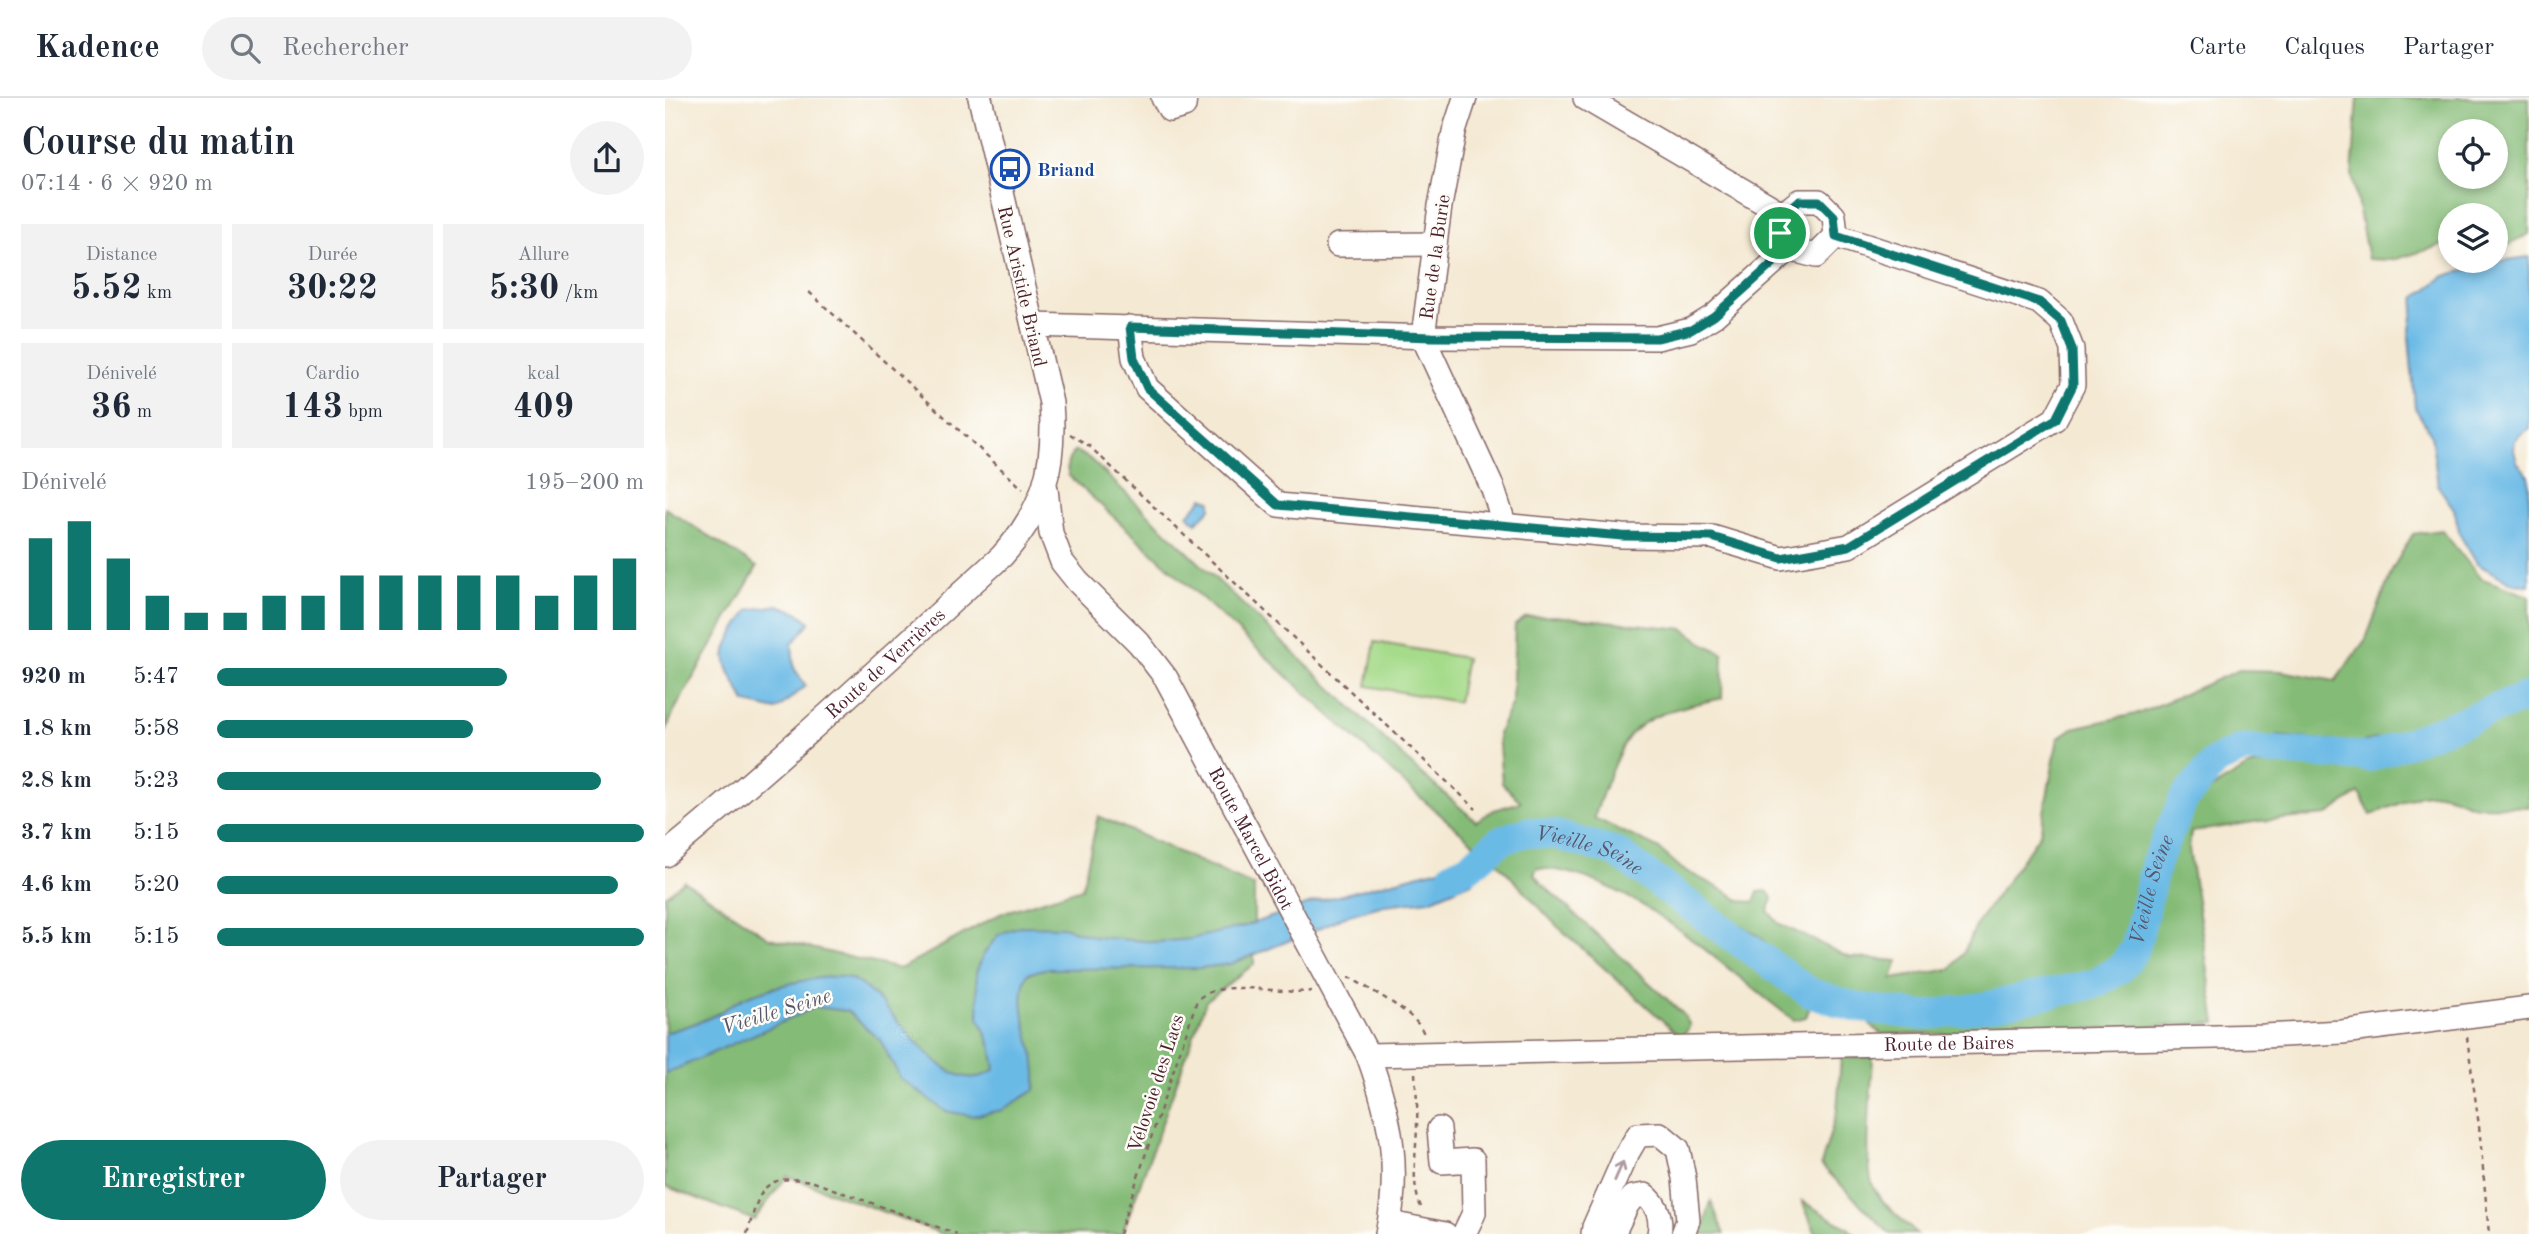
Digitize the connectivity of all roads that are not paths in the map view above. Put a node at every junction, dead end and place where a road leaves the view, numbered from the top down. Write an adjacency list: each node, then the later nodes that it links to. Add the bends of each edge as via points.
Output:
1 (980, 98): 11 (street, Rue Aristide Briand)
2 (1163, 98): 3 (street, via 1170,110 1184,106)
3 (1185, 98)
4 (1465, 98): 9 (street, Rue de la Burie, via 1454,132)
5 (1585, 98): 6 (street)
6 (1783, 215): 7 (street, via 1799,201 1819,201 1834,216); 10 (street, via 1780,233)
7 (1836, 236): 10 (street, via 1816,256); 16 (street, via 2039,302 2061,321 2072,349 2073,385 2056,419 1849,546 1781,558 1712,537)
8 (1338, 244): 9 (street)
9 (1435, 244): 13 (street, Rue de la Burie)
10 (1789, 249): 13 (street, via 1714,316 1691,330 1657,338)
11 (1033, 325): 12 (street); 14 (street, Rue Aristide Briand)
12 (1130, 327): 13 (street); 16 (street, via 1134,358 1147,388 1278,505)
13 (1423, 337): 16 (street, Rue de la Burie, via 1493,489)
14 (1053, 428): 15 (street, Route de Verrières)
15 (1042, 493): 17 (street, Route de Verrières, via 1025,528 1002,556); 19 (street, Route Marcel Bidot, via 1062,562 1166,678)
16 (1505, 527)
17 (665, 855)
18 (2529, 1008): 19 (street, Route de Baires, via 2342,1032 2264,1036)
19 (1368, 1055): 21 (street, Route Marcel Bidot, via 1392,1133 1394,1172)
20 (1439, 1129): 23 (street, via 1442,1162 1473,1160 1474,1213)
21 (1388, 1229): 22 (street)
22 (1435, 1232)
23 (1464, 1234)
24 (1593, 1234): 27 (street, one-way to 27, via 1638,1135 1660,1134 1678,1149 1688,1220)
25 (1613, 1234): 26 (street, via 1633,1197 1645,1195 1654,1202 1661,1221)
26 (1659, 1234)
27 (1683, 1234)

